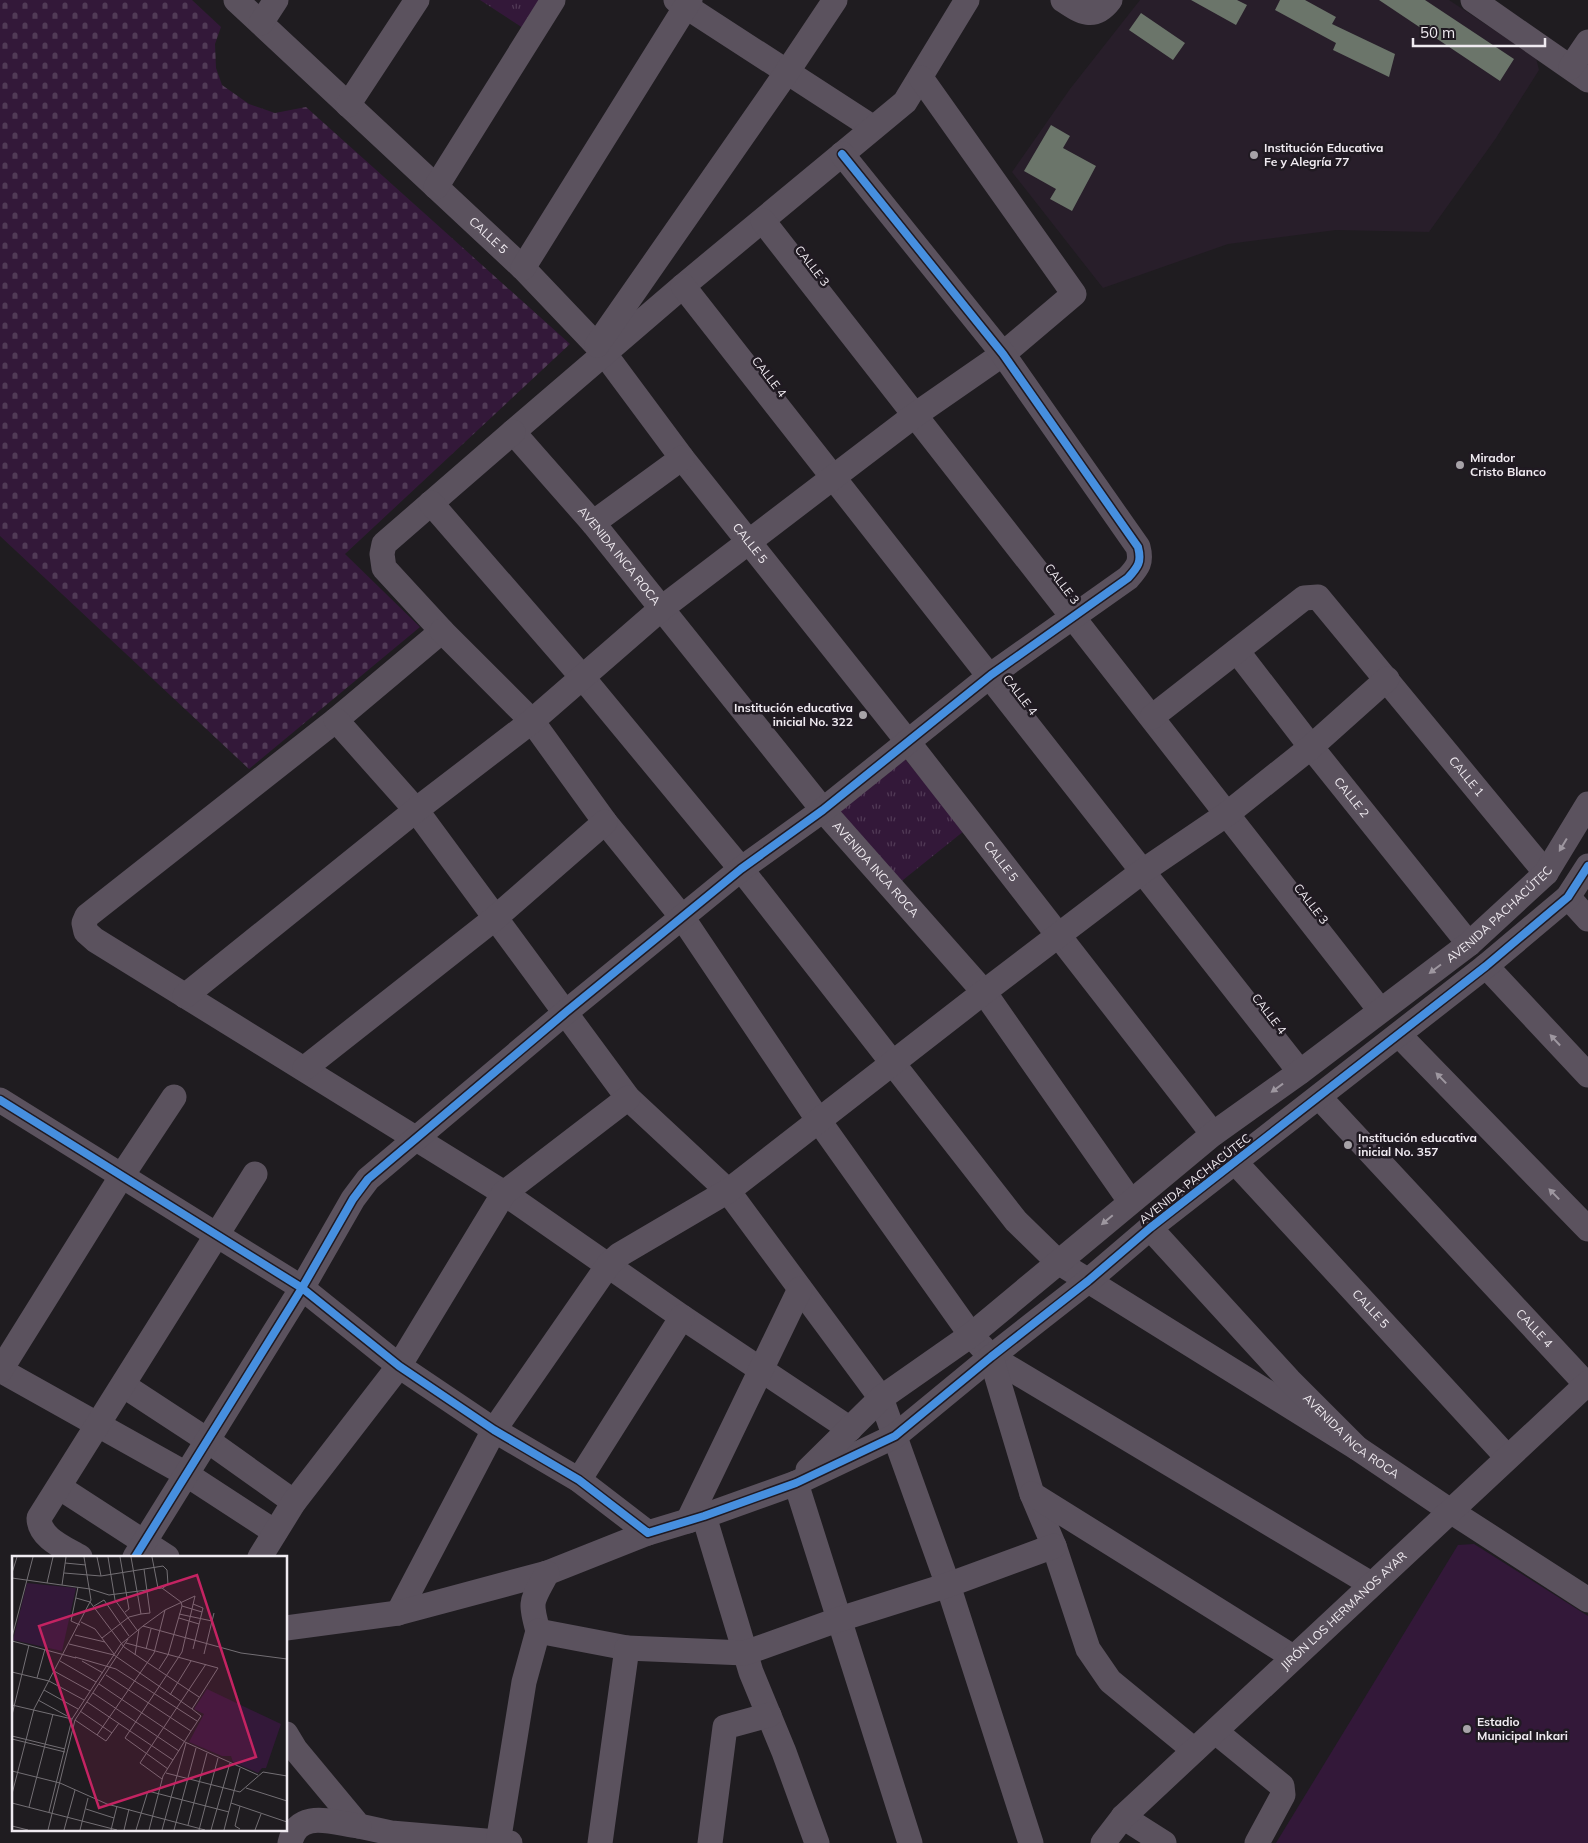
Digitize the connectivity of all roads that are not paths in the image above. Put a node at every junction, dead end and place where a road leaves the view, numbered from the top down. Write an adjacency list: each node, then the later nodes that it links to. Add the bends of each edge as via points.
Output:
1 (236, 0): 12 (street, CALLE 5)
2 (276, 0): 12 (street)
3 (417, 0): 17 (street)
4 (553, 0): 20 (street)
5 (834, 0): 14 (street)
6 (967, 0): 16 (street)
7 (1063, 0): 8 (street, via 1082,13 1095,12)
8 (1110, 0)
9 (1473, 0): 11 (street)
10 (684, 2): 14 (street); 22 (street)
11 (1505, 8): 15 (street)
12 (261, 23): 17 (street, CALLE 5)
13 (1588, 42): 15 (street)
14 (787, 72): 18 (street); 24 (street)
15 (1579, 74)
16 (921, 78): 18 (street, via 905,102); 25 (street, via 1074,294)
17 (348, 105): 20 (street, CALLE 5)
18 (872, 127): 19 (street)
19 (842, 154): 21 (street); 25 (street)
20 (436, 188): 22 (street, CALLE 5)
21 (763, 221): 23 (street); 26 (street, CALLE 3)
22 (523, 268): 24 (street, CALLE 5)
23 (683, 286): 24 (street); 29 (street, CALLE 4)
24 (601, 349): 27 (street); 28 (street, CALLE 5)
25 (1003, 354): 26 (street); 34 (street, via 1138,547 1141,559 1137,569)
26 (916, 415): 29 (street); 34 (street, CALLE 3)
27 (513, 432): 30 (street); 31 (street, AVENIDA INCA ROCA)
28 (682, 458): 31 (street); 32 (street, CALLE 5)
29 (835, 478): 32 (street); 37 (street, CALLE 4)
30 (431, 503): 35 (street, via 384,544 382,554 384,568); 38 (street)
31 (593, 523): 33 (street, AVENIDA INCA ROCA)
32 (748, 543): 33 (street); 43 (street, CALLE 5)
33 (662, 608): 38 (street); 47 (street, AVENIDA INCA ROCA)
34 (1073, 616): 37 (street); 40 (street, CALLE 3)
35 (442, 631): 41 (street); 42 (street)
36 (1237, 651): 39 (street, CALLE 1, via 1304,598 1318,598); 40 (street, CALLE 1); 44 (street, CALLE 2)
37 (991, 676): 43 (street); 52 (street, CALLE 4)
38 (583, 678): 42 (street); 51 (street)
39 (1387, 679): 44 (street); 53 (street, CALLE 1)
40 (1152, 717): 48 (street, CALLE 3)
41 (336, 720): 46 (street); 62 (street, via 88,916 84,923 86,932 95,940)
42 (532, 721): 46 (street); 49 (street)
43 (908, 742): 47 (street); 58 (street, CALLE 5)
44 (1310, 747): 48 (street); 59 (street, CALLE 2)
45 (1588, 804): 53 (street, AVENIDA PACHACÚTEC, one-way to 53)
46 (416, 810): 57 (street); 62 (street)
47 (823, 810): 51 (street); 61 (street, AVENIDA INCA ROCA)
48 (1227, 814): 52 (street); 63 (street, CALLE 3)
49 (605, 822): 55 (street); 57 (street)
50 (1588, 866): 54 (street, AVENIDA PACHACÚTEC)
51 (741, 869): 55 (street); 66 (street)
52 (1144, 872): 58 (street); 68 (street, CALLE 4)
53 (1546, 874): 59 (street, AVENIDA PACHACÚTEC)
54 (1578, 903): 56 (street); 60 (street, AVENIDA PACHACÚTEC)
55 (682, 916): 64 (street); 74 (street)
56 (1588, 918)
57 (494, 919): 64 (street); 67 (street)
58 (1059, 936): 61 (street); 75 (street, CALLE 5)
59 (1469, 944): 63 (street, AVENIDA PACHACÚTEC, one-way to 63)
60 (1486, 966): 65 (street, AVENIDA PACHACÚTEC); 69 (street, one-way to 60)
61 (984, 992): 66 (street); 82 (street, AVENIDA INCA ROCA)
62 (185, 996): 67 (street)
63 (1380, 1010): 68 (street, AVENIDA PACHACÚTEC)
64 (566, 1012): 72 (street); 76 (street)
65 (1399, 1034): 70 (street, AVENIDA PACHACÚTEC); 84 (street, one-way to 65)
66 (894, 1062): 74 (street); 86 (street, via 985,1184 1016,1221)
67 (305, 1068): 76 (street)
68 (1300, 1072): 75 (street, AVENIDA PACHACÚTEC, one-way to 75)
69 (1588, 1075)
70 (1319, 1097): 77 (street, AVENIDA PACHACÚTEC); 97 (street, CALLE 4)
71 (174, 1098): 79 (street)
72 (628, 1098): 80 (street); 81 (street)
73 (0, 1100): 79 (street)
74 (818, 1121): 80 (street); 92 (street)
75 (1213, 1134): 82 (street, AVENIDA PACHACÚTEC)
76 (415, 1139): 81 (street); 89 (street, via 368,1179)
77 (1235, 1162): 83 (street, AVENIDA PACHACÚTEC); 106 (street, CALLE 5)
78 (255, 1174): 85 (street)
79 (121, 1176): 85 (street); 96 (street)
80 (728, 1191): 87 (street); 90 (street)
81 (504, 1193): 87 (street); 94 (street)
82 (1130, 1201): 86 (street, AVENIDA PACHACÚTEC, one-way to 86)
83 (1150, 1228): 88 (street, AVENIDA PACHACÚTEC); 105 (street, AVENIDA INCA ROCA, via 1289,1380)
84 (1588, 1229)
85 (215, 1235): 89 (street); 98 (street)
86 (1058, 1262): 88 (street); 92 (street, AVENIDA PACHACÚTEC)
87 (609, 1264): 91 (street); 102 (street)
88 (1088, 1281): 93 (street, AVENIDA PACHACÚTEC); 105 (street)
89 (302, 1288): 94 (street); 104 (street)
90 (800, 1289): 95 (street); 99 (street)
91 (682, 1317): 95 (street); 108 (street)
92 (971, 1335): 93 (street); 99 (street, AVENIDA PACHACÚTEC)
93 (991, 1357): 103 (street, AVENIDA PACHACÚTEC); 111 (street); 123 (street)
94 (399, 1366): 102 (street); 112 (street)
95 (762, 1369): 101 (street); 114 (street)
96 (0, 1371): 100 (street)
97 (1587, 1384): 106 (street, JIRÓN LOS HERMANOS AYAR)
98 (123, 1385): 100 (street); 104 (street)
99 (880, 1398): 101 (street, AVENIDA PACHACÚTEC); 103 (street)
100 (100, 1424): 107 (street); 110 (street)
101 (850, 1429): 109 (street, AVENIDA PACHACÚTEC)
102 (494, 1430): 108 (street); 126 (street)
103 (895, 1436): 109 (street, AVENIDA PACHACÚTEC); 124 (street)
104 (207, 1440): 107 (street); 112 (street)
105 (1357, 1448): 113 (street, AVENIDA INCA ROCA)
106 (1507, 1457): 113 (street, JIRÓN LOS HERMANOS AYAR)
107 (186, 1474): 115 (street); 118 (street)
108 (579, 1480): 116 (street)
109 (796, 1482): 114 (street); 127 (street)
110 (59, 1487): 118 (street); 119 (street, via 39,1518 40,1526 47,1536)
111 (1032, 1494): 117 (street); 132 (street)
112 (294, 1502): 115 (street)
113 (1449, 1510): 123 (street, JIRÓN LOS HERMANOS AYAR); 125 (street, AVENIDA INCA ROCA)
114 (696, 1518): 116 (street); 131 (street)
115 (275, 1532): 121 (street)
116 (648, 1533): 122 (street)
117 (1054, 1546): 124 (street); 136 (street, via 1088,1649 1110,1681)
118 (139, 1549): 120 (street)
119 (78, 1556)
120 (164, 1556)
121 (261, 1556)
122 (547, 1573): 126 (street); 129 (street, via 533,1599)
123 (1371, 1584): 132 (street, JIRÓN LOS HERMANOS AYAR)
124 (948, 1585): 127 (street); 146 (street)
125 (1588, 1600)
126 (398, 1613): 128 (street)
127 (840, 1619): 131 (street); 145 (street)
128 (288, 1628)
129 (538, 1631): 130 (street); 141 (street, via 524,1682)
130 (627, 1648): 131 (street); 142 (street)
131 (745, 1653): 133 (street)
132 (1293, 1657): 134 (street, JIRÓN LOS HERMANOS AYAR)
133 (769, 1715): 143 (street, via 725,1727); 144 (street)
134 (1216, 1732): 136 (street, JIRÓN LOS HERMANOS AYAR); 149 (street, via 1282,1786 1283,1795)
135 (288, 1737): 138 (street)
136 (1194, 1750): 137 (street, JIRÓN LOS HERMANOS AYAR)
137 (1123, 1817): 147 (street, JIRÓN LOS HERMANOS AYAR); 148 (street)
138 (359, 1826): 139 (street); 140 (street, via 308,1820 297,1826)
139 (390, 1838): 141 (street)
140 (290, 1843)
141 (502, 1843)
142 (600, 1843)
143 (710, 1843)
144 (817, 1843)
145 (910, 1843)
146 (1031, 1843)
147 (1103, 1843)
148 (1164, 1843)
149 (1257, 1843)

